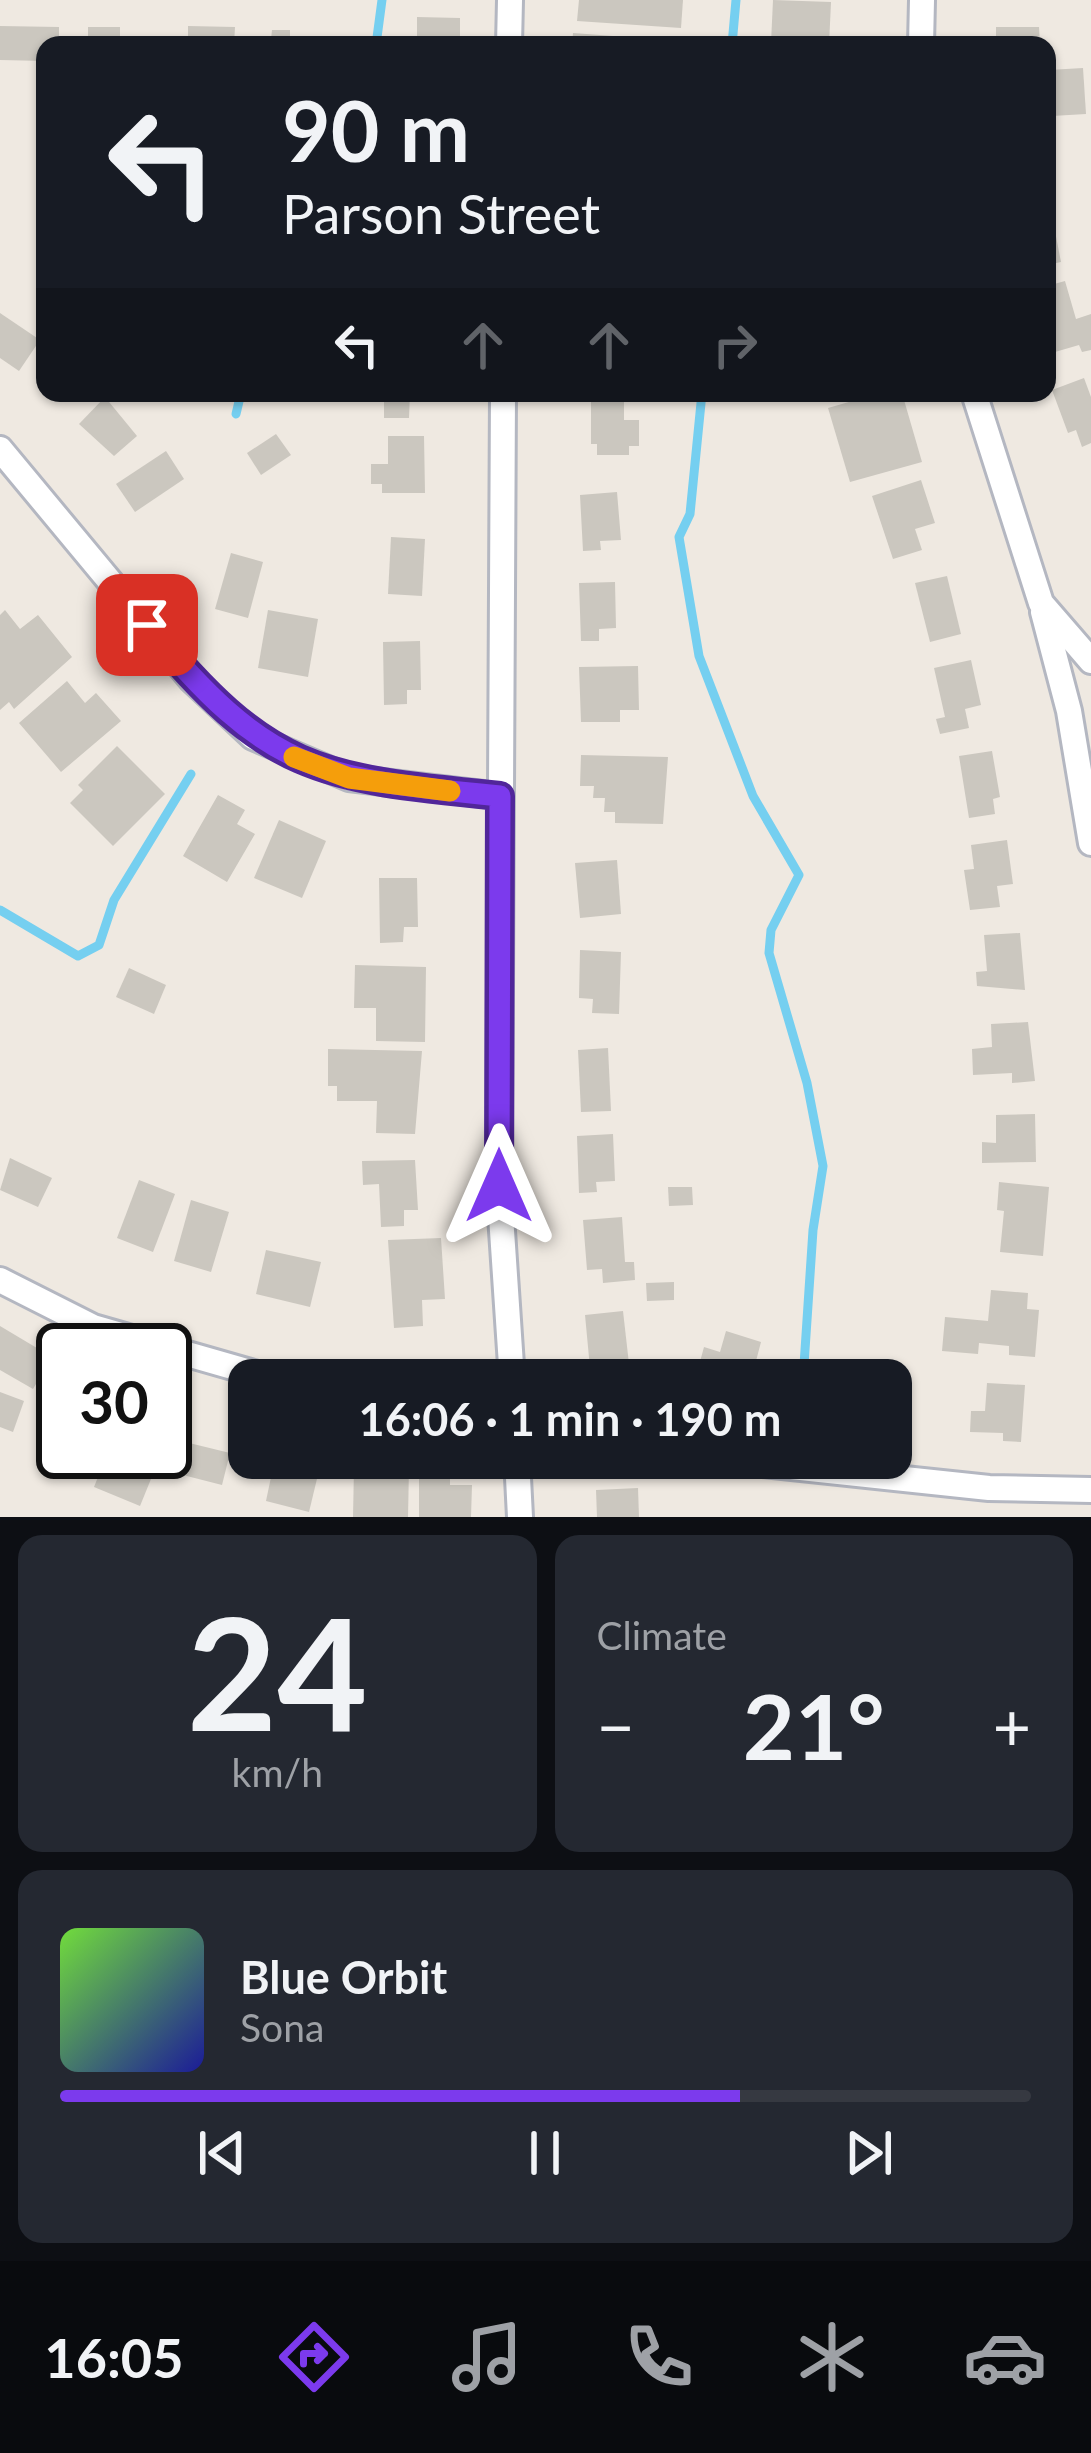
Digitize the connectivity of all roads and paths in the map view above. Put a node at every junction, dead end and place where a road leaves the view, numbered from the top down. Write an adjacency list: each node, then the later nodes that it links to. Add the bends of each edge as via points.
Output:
1 (510, 0): 3 (street)
2 (922, 0): 4 (street)
3 (509, 36)
4 (921, 36)
5 (503, 402): 10 (street)
6 (977, 402): 8 (street)
7 (0, 449): 10 (street, via 191,680 253,736 349,778)
8 (1041, 603): 9 (street); 11 (street)
9 (1091, 661)
10 (500, 796): 13 (street, via 499,1186)
11 (1091, 843)
12 (0, 1280): 14 (street, via 93,1327)
13 (511, 1359)
14 (228, 1366)
15 (518, 1479): 18 (street)
16 (909, 1479): 17 (street)
17 (1091, 1490)
18 (520, 1517)

